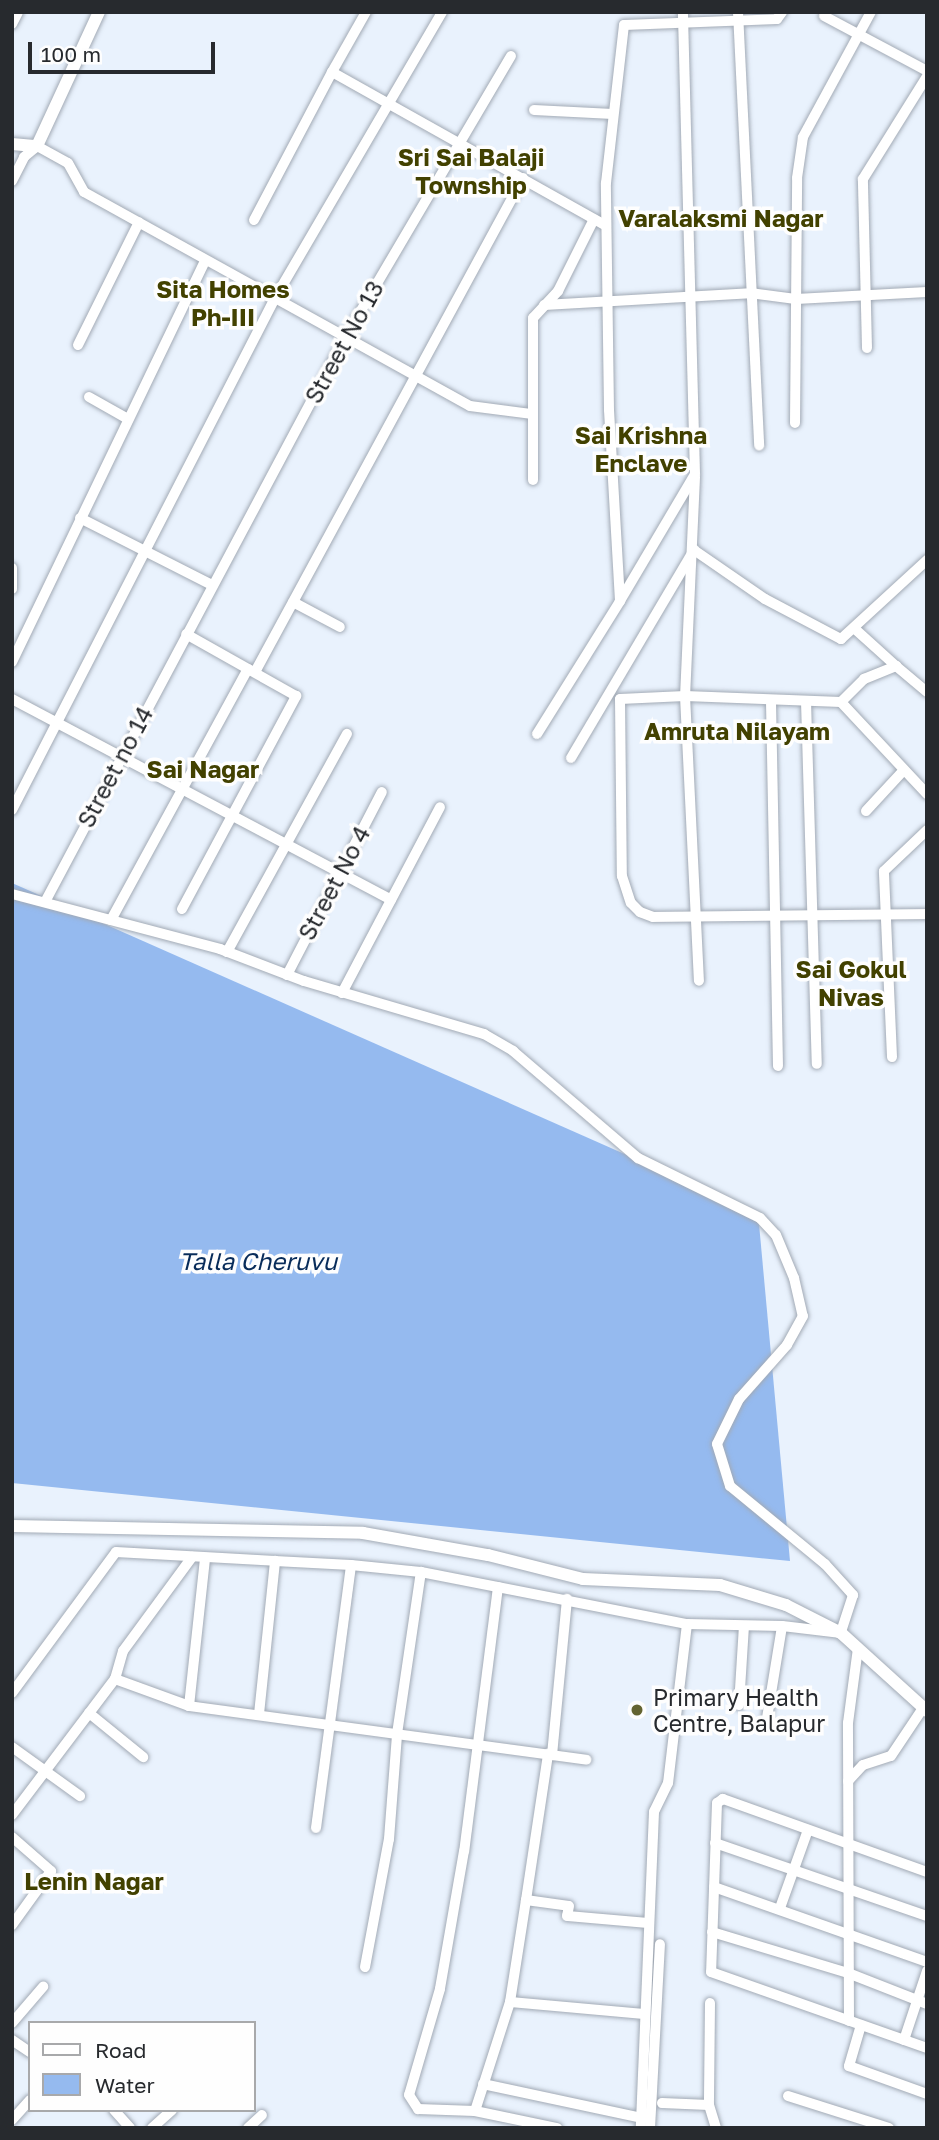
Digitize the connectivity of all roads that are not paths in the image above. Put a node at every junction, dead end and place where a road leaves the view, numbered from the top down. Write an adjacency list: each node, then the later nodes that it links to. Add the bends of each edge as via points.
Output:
1 (18, 12): 10 (street)
2 (99, 12): 21 (street)
3 (366, 12): 14 (street)
4 (442, 12): 16 (street)
5 (683, 12): 11 (street)
6 (782, 12): 8 (street, via 777,19)
7 (871, 12): 12 (street)
8 (738, 16): 11 (street); 30 (street, via 750,179)
9 (824, 16): 12 (street)
10 (12, 24)
11 (683, 25): 18 (street, via 624,25); 32 (street)
12 (860, 35): 15 (street); 35 (street, via 803,137 797,178)
13 (511, 56): 19 (street, Street No 13)
14 (332, 72): 16 (street); 25 (street)
15 (927, 74): 31 (street, via 863,180)
16 (390, 103): 19 (street); 33 (street)
17 (534, 110): 18 (street)
18 (614, 114): 27 (street)
19 (459, 141): 22 (street); 37 (street, Street No 13)
20 (12, 144): 21 (street)
21 (37, 146): 23 (street, via 24,157); 26 (street, via 68,163 84,192)
22 (523, 178): 24 (street); 40 (street)
23 (12, 181)
24 (594, 219): 27 (street); 36 (street, via 558,291)
25 (254, 220)
26 (139, 222): 28 (street); 38 (street)
27 (606, 226): 34 (street)
28 (205, 261): 33 (street); 43 (street)
29 (927, 292): 31 (street)
30 (750, 293): 32 (street); 35 (street); 45 (street)
31 (867, 296): 35 (street); 39 (street)
32 (687, 297): 34 (street); 46 (street)
33 (275, 298): 37 (street); 50 (street)
34 (607, 299): 36 (street); 55 (street)
35 (796, 299): 44 (street)
36 (544, 305): 42 (street, via 533,318)
37 (346, 336): 40 (street); 53 (street, Street No 13)
38 (78, 345)
39 (867, 348)
40 (416, 373): 42 (street, via 470,406); 56 (street)
41 (89, 397): 43 (street)
42 (532, 414): 47 (street)
43 (128, 419): 48 (street)
44 (795, 423)
45 (759, 445)
46 (695, 474): 49 (street); 55 (street)
47 (533, 480)
48 (80, 518): 50 (street); 60 (street)
49 (694, 550): 58 (street, via 765,598 837,638 846,638); 64 (street); 73 (street)
50 (144, 551): 53 (street); 69 (street)
51 (12, 568): 54 (street)
52 (924, 568): 58 (street)
53 (212, 585): 59 (street, Street No 13)
54 (12, 589)
55 (620, 601): 71 (street)
56 (293, 602): 57 (street); 62 (street)
57 (340, 627)
58 (855, 629): 61 (street)
59 (186, 634): 62 (street); 72 (street, Street no 14)
60 (12, 662)
61 (896, 666): 63 (street); 68 (street, via 864,679)
62 (251, 671): 75 (street); 81 (street, via 296,695)
63 (927, 692)
64 (685, 696): 67 (street); 90 (street); 90 (street, via 620,699 622,876 631,902 640,912 653,917)
65 (12, 699): 69 (street)
66 (806, 701): 67 (street); 68 (street); 92 (street)
67 (771, 702): 93 (street)
68 (841, 702): 74 (street)
69 (56, 722): 72 (street); 79 (street)
70 (347, 734): 83 (street)
71 (537, 734)
72 (120, 755): 75 (street); 87 (street, Street no 14)
73 (571, 758)
74 (902, 772): 77 (street); 80 (street)
75 (183, 789): 81 (street); 94 (street)
76 (382, 792): 84 (street, Street No 4)
77 (927, 794)
78 (440, 807): 86 (street)
79 (12, 810)
80 (866, 811)
81 (230, 814): 83 (street); 88 (street)
82 (927, 830): 91 (street, via 884,871)
83 (286, 844): 84 (street); 95 (street)
84 (339, 872): 86 (street); 96 (street, Street No 4)
85 (12, 894): 87 (street)
86 (391, 900): 98 (street)
87 (45, 902): 94 (street)
88 (181, 909)
89 (927, 914): 91 (street)
90 (696, 915): 93 (street); 97 (street)
91 (886, 915): 92 (street); 99 (street)
92 (813, 917): 93 (street); 100 (street)
93 (775, 918): 101 (street)
94 (111, 920): 95 (street)
95 (227, 952): 96 (street)
96 (287, 975): 98 (street)
97 (699, 981)
98 (342, 993): 113 (street, via 484,1034 513,1051 638,1158 760,1218 776,1235 803,1316 787,1345 739,1399 717,1444 730,1486 825,1564 853,1595)
99 (891, 1057)
100 (817, 1064)
101 (778, 1066)
102 (12, 1526): 113 (street, via 363,1533 583,1578 720,1585 786,1605)
103 (192, 1557): 104 (street); 115 (street, via 123,1651); 116 (street, via 116,1552)
104 (205, 1558): 105 (street); 118 (street)
105 (275, 1561): 106 (street); 121 (street)
106 (351, 1565): 107 (street); 123 (street)
107 (421, 1572): 108 (street); 124 (street)
108 (499, 1587): 109 (street); 125 (street)
109 (567, 1599): 110 (street); 127 (street)
110 (687, 1624): 111 (street); 146 (street, via 668,1783 654,1812)
111 (744, 1626): 112 (street); 117 (street)
112 (782, 1626): 113 (street); 122 (street)
113 (841, 1633): 114 (street)
114 (858, 1648): 119 (street); 131 (street, via 848,1723)
115 (115, 1679): 118 (street); 120 (street)
116 (12, 1693)
117 (739, 1705)
118 (189, 1706): 121 (street)
119 (925, 1709): 131 (street, via 891,1756 863,1765)
120 (89, 1713): 128 (street); 130 (street)
121 (259, 1714): 123 (street)
122 (767, 1717)
123 (332, 1725): 124 (street); 134 (street)
124 (397, 1734): 125 (street); 152 (street, via 389,1839)
125 (477, 1745): 127 (street); 173 (street, via 440,1989 409,2095 418,2109)
126 (12, 1747): 130 (street)
127 (550, 1754): 129 (street); 143 (street)
128 (143, 1757)
129 (586, 1760)
130 (46, 1770): 132 (street); 133 (street)
131 (848, 1781): 138 (street)
132 (80, 1796)
133 (12, 1815)
134 (316, 1828)
135 (808, 1830): 137 (street, via 723,1799 716,1807); 138 (street); 139 (street)
136 (12, 1837): 147 (street, via 51,1871)
137 (715, 1843): 139 (street); 141 (street)
138 (848, 1844): 140 (street); 142 (street)
139 (793, 1868): 142 (street); 144 (street)
140 (927, 1872)
141 (714, 1887): 144 (street); 148 (street)
142 (851, 1889): 145 (street); 149 (street)
143 (527, 1900): 146 (street, via 569,1906 567,1916); 156 (street)
144 (780, 1908): 149 (street)
145 (927, 1916)
146 (649, 1923): 159 (street)
147 (12, 1924)
148 (712, 1932): 154 (street); 160 (street, via 710,1969 715,1975)
149 (850, 1933): 151 (street); 154 (street)
150 (660, 1944): 184 (street)
151 (927, 1962)
152 (365, 1967)
153 (927, 1971): 157 (street)
154 (848, 1973): 157 (street); 160 (street)
155 (43, 1987): 161 (street)
156 (510, 2002): 159 (street); 167 (street)
157 (922, 2002): 164 (street)
158 (710, 2003): 172 (street)
159 (644, 2014): 178 (street)
160 (849, 2021): 162 (street)
161 (12, 2023)
162 (861, 2025): 164 (street); 168 (street, via 849,2066)
163 (12, 2040): 166 (street)
164 (904, 2040): 165 (street)
165 (927, 2048)
166 (28, 2051)
167 (484, 2084): 173 (street); 178 (street)
168 (927, 2094)
169 (788, 2096): 179 (street)
170 (28, 2102): 177 (street)
171 (662, 2103): 172 (street)
172 (709, 2105): 185 (street)
173 (475, 2111): 183 (street)
174 (116, 2112): 180 (street)
175 (170, 2112): 181 (street)
176 (262, 2115): 182 (street)
177 (12, 2120)
178 (641, 2123)
179 (855, 2123): 186 (street)
180 (130, 2128)
181 (152, 2128)
182 (248, 2128)
183 (557, 2128)
184 (650, 2128)
185 (716, 2128)
186 (888, 2128)

